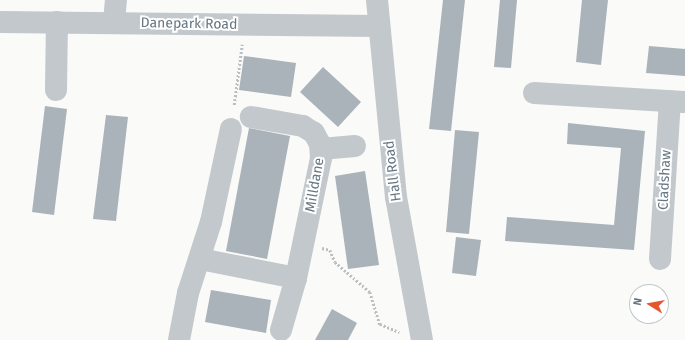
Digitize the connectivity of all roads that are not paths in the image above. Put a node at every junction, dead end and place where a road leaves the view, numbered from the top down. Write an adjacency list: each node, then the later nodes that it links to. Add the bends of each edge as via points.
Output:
1 (116, 0): 5 (street)
2 (377, 0): 6 (street, Hall Road)
3 (0, 22): 4 (street, Danepark Road)
4 (57, 22): 5 (street, Danepark Road); 7 (street)
5 (114, 22): 6 (street, Danepark Road)
6 (378, 26): 18 (street, Hall Road)
7 (56, 90)
8 (534, 92): 9 (street, Cladshaw)
9 (677, 101): 15 (street, Cladshaw)
10 (251, 117): 13 (street, Milldane, via 303,126 314,133)
11 (230, 130): 14 (street)
12 (355, 146): 13 (street)
13 (321, 149): 16 (street, Milldane)
14 (200, 259): 16 (street); 19 (street, via 188,293)
15 (660, 259)
16 (296, 278): 17 (street, Milldane)
17 (281, 330)
18 (413, 337)
19 (179, 340)

